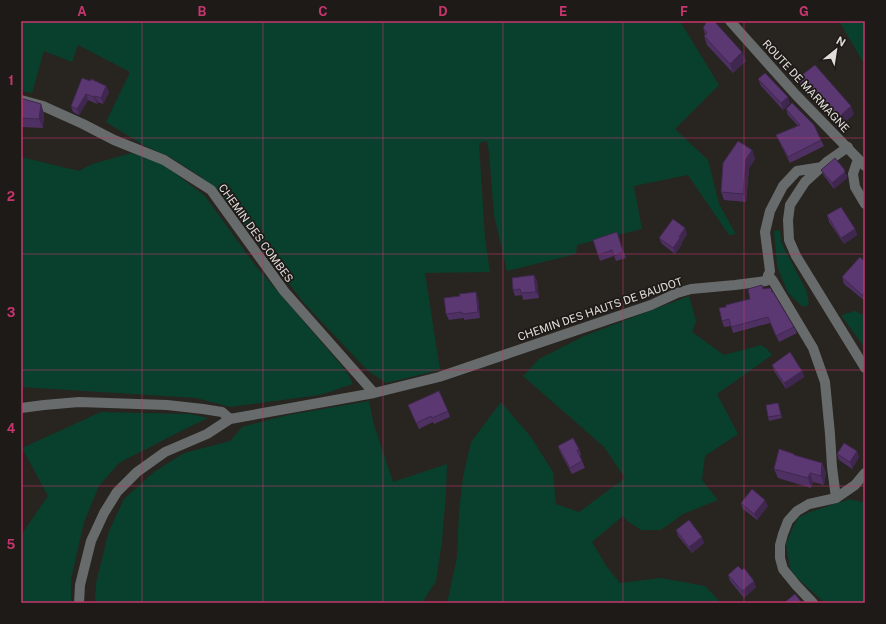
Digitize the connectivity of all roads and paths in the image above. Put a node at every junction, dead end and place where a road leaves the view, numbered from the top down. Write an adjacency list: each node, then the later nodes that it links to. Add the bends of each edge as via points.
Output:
1 (730, 21): 3 (street, ROUTE DE MARMAGNE, via 796,95)
2 (21, 100): 9 (street, CHEMIN DES COMBES, via 43,106 114,140 164,160 211,190 284,291)
3 (848, 147): 4 (street, ROUTE DE MARMAGNE); 5 (street)
4 (862, 162): 6 (street, via 853,174 855,187)
5 (822, 167): 7 (street, via 797,171 783,186 770,211 765,232 770,271); 8 (street, via 805,182 790,205 789,240 799,263)
6 (865, 204)
7 (768, 275): 9 (street, CHEMIN DES HAUTS DE BAUDOT, via 766,281 691,289 677,293 637,310 439,377); 13 (street, via 813,348 825,382)
8 (865, 368)
9 (374, 393): 11 (street)
10 (21, 408): 11 (street, via 79,402 167,405 222,412)
11 (230, 419): 14 (street, via 207,434 165,452 137,472 117,492 91,541 80,585)
12 (865, 473): 13 (street, via 855,485)
13 (836, 498): 15 (street, via 809,504 797,511 788,521 780,545 783,569)
14 (79, 603)
15 (813, 603)

